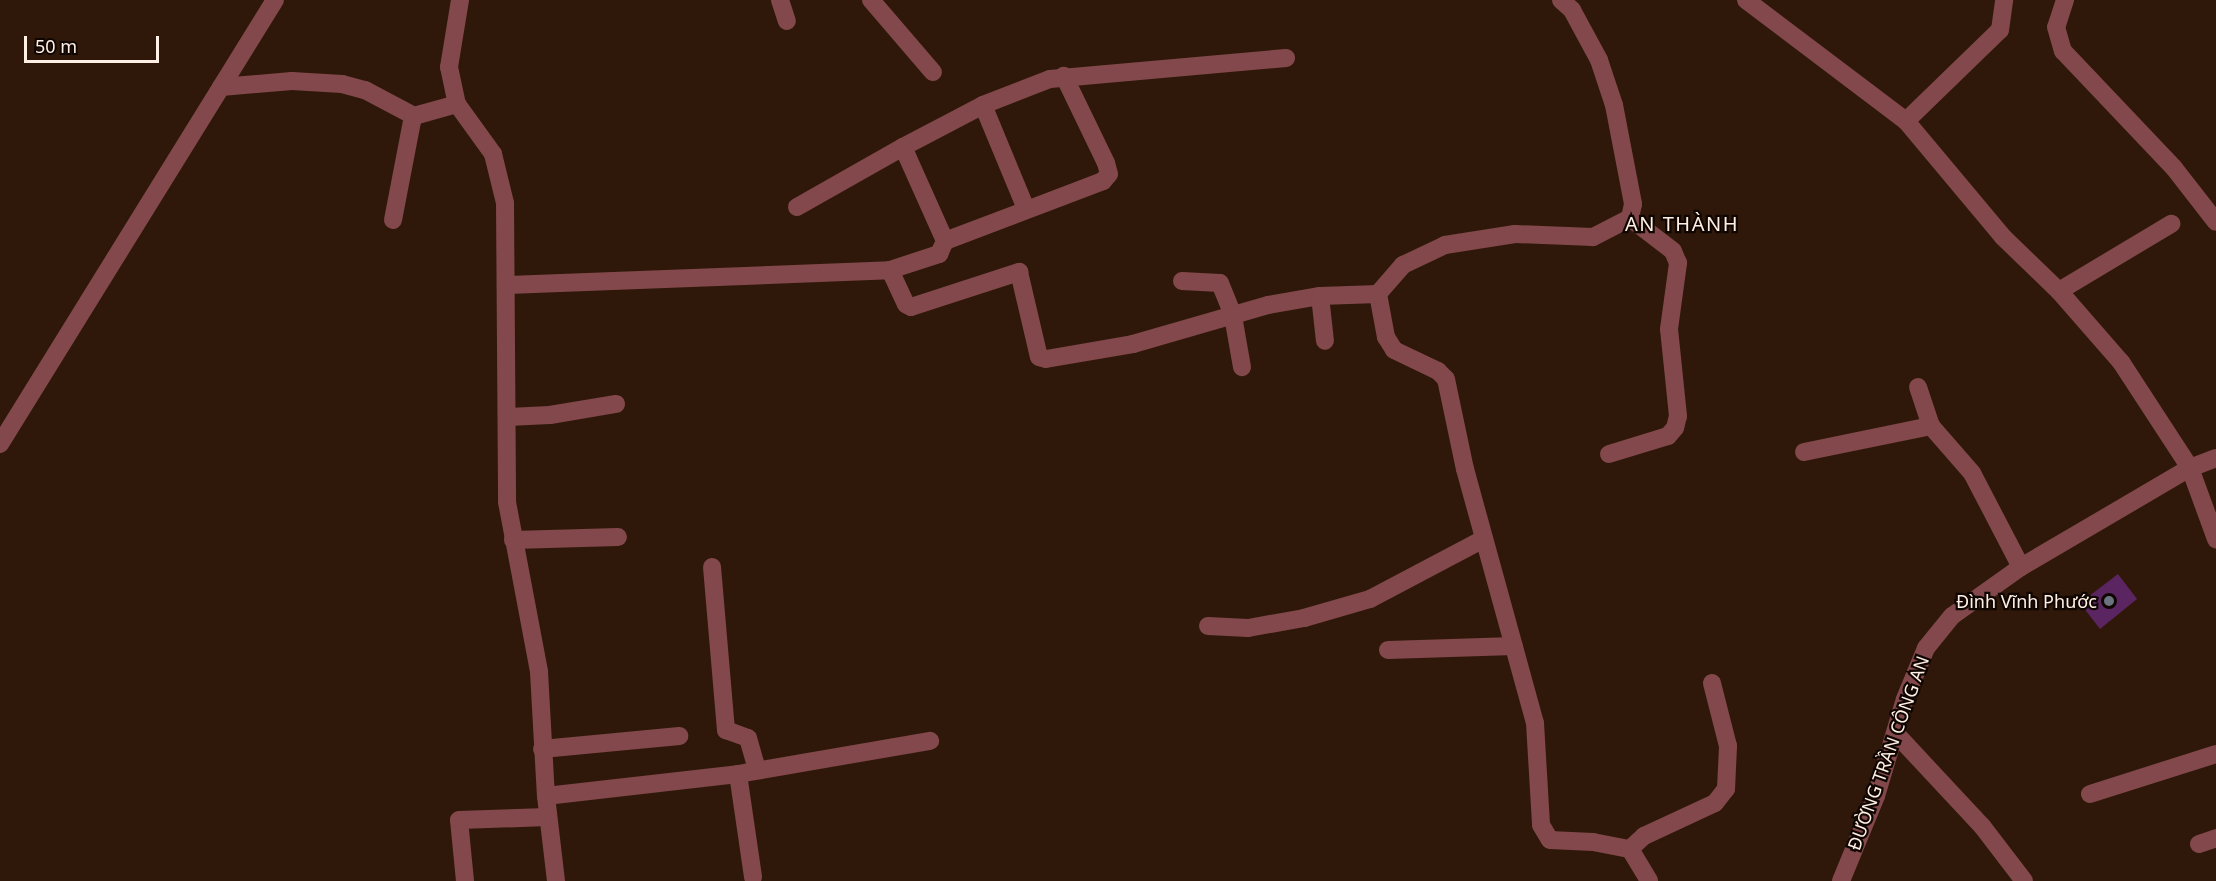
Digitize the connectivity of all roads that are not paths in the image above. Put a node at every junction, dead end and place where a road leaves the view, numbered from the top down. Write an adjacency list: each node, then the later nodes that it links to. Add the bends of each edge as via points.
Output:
1 (275, 0): 13 (street)
2 (460, 0): 14 (street, via 449,67)
3 (780, 0): 9 (street)
4 (872, 0): 11 (street)
5 (1561, 0): 21 (street, via 1572,10 1599,60 1614,105 1631,193)
6 (1746, 0): 17 (street)
7 (2004, 0): 17 (street, via 2000,30)
8 (2065, 0): 23 (street, via 2056,27 2063,51 2174,168)
9 (787, 21)
10 (1286, 58): 12 (street)
11 (933, 72)
12 (1064, 76): 15 (street); 20 (street, via 1108,174 1103,181)
13 (221, 87): 16 (street, via 292,81 342,84 373,94); 39 (street)
14 (457, 104): 16 (street); 28 (street, via 493,154 504,203)
15 (983, 105): 18 (street); 20 (street)
16 (414, 116): 22 (street)
17 (1906, 121): 29 (street, via 2003,237)
18 (903, 147): 19 (street); 25 (street)
19 (796, 207)
20 (1026, 210): 25 (street)
21 (1630, 218): 30 (street, via 1593,237 1515,234 1445,245 1402,265); 41 (street, via 1673,251 1678,263 1669,329 1676,428 1668,436)
22 (393, 220)
23 (2216, 222)
24 (2171, 224): 29 (street)
25 (945, 241): 26 (street, via 939,254)
26 (890, 270): 28 (street); 32 (street, via 911,307 1018,272 1042,359 1133,344)
27 (1182, 281): 32 (street, via 1220,283)
28 (508, 285): 37 (street)
29 (2059, 291): 43 (street, via 2121,362)
30 (1378, 294): 31 (street); 45 (street, via 1386,337 1394,350 1438,371 1446,379)
31 (1320, 296): 32 (street); 33 (street)
32 (1233, 316): 34 (street)
33 (1325, 341)
34 (1242, 367)
35 (1918, 387): 38 (street)
36 (616, 404): 37 (street, via 550,416)
37 (507, 417): 47 (street, via 507,502)
38 (1931, 426): 40 (street); 49 (street, via 1972,472)
39 (0, 444)
40 (1804, 452)
41 (1609, 454)
42 (2216, 458): 43 (street, ĐƯỜNG TRẦN CÔNG AN)
43 (2190, 468): 46 (street); 49 (street, ĐƯỜNG TRẦN CÔNG AN)
44 (618, 537): 47 (street)
45 (1484, 539): 50 (street, via 1370,599 1304,618 1248,628); 51 (street)
46 (2216, 539)
47 (513, 540): 57 (street, via 539,672)
48 (712, 567): 59 (street, via 726,730 748,738)
49 (2021, 567): 54 (street, ĐƯỜNG TRẦN CÔNG AN, via 1952,616 1926,648 1905,699)
50 (1208, 626)
51 (1514, 646): 52 (street); 64 (street, via 1536,723 1541,825 1550,840)
52 (1388, 650)
53 (1712, 683): 64 (street, via 1728,746 1726,789 1715,803 1644,836)
54 (1897, 735): 69 (street, ĐƯỜNG TRẦN CÔNG AN); 70 (street, via 1982,826)
55 (679, 736): 57 (street)
56 (930, 741): 59 (street)
57 (542, 749): 62 (street)
58 (2216, 754): 61 (street)
59 (757, 770): 60 (street)
60 (738, 774): 62 (street); 65 (street)
61 (2090, 794)
62 (546, 796): 63 (street)
63 (548, 817): 66 (street, via 459,820); 67 (street)
64 (1630, 849): 68 (street)
65 (753, 877)
66 (465, 881)
67 (556, 881)
68 (1649, 881)
69 (1841, 881)
70 (2024, 881)

